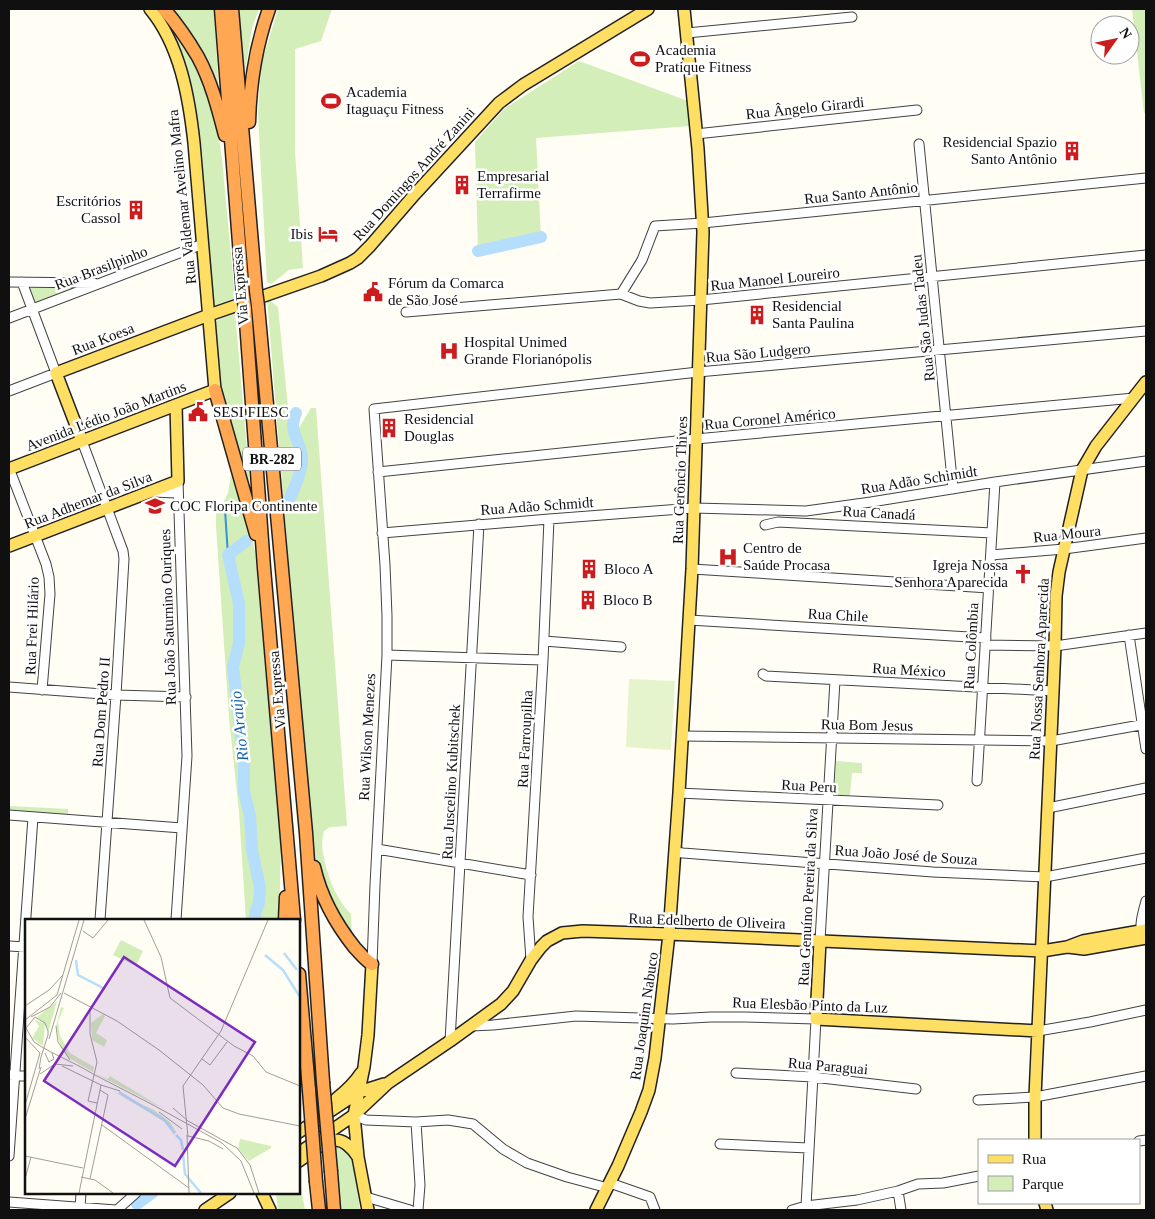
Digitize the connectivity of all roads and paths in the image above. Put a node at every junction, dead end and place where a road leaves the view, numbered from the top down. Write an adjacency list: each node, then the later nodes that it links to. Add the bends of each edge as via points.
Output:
1 (150, 9): 13 (main road, Rua Valdemar Avelino Mafra)
2 (163, 9): 13 (main road); 18 (highway, via 199,58 219,110)
3 (221, 9): 18 (highway)
4 (232, 9): 17 (highway)
5 (269, 9): 17 (highway, via 251,84)
6 (636, 9): 11 (main road)
7 (648, 9): 11 (main road, Rua Domingos André Zanini)
8 (680, 9): 12 (main road)
9 (684, 9): 12 (main road)
10 (852, 17): 12 (street)
11 (625, 22): 32 (main road, Rua Domingos André Zanini, via 499,103 358,258 326,274)
12 (686, 30): 15 (main road, Rua Gerôncio Thives)
13 (167, 36): 22 (main road, Rua Valdemar Avelino Mafra, via 179,67 193,133)
14 (917, 110): 15 (street, Rua Ângelo Girardi)
15 (696, 134): 21 (main road, Rua Gerôncio Thives)
16 (919, 144): 20 (street, Rua São Judas Tadeu)
17 (246, 166): 107 (highway, Via Expressa / BR-282, bridge)
18 (234, 171): 70 (highway, Via Expressa / BR-282, bridge)
19 (1146, 178): 20 (street, Rua Santo Antônio)
20 (925, 200): 21 (street, Rua Santo Antônio); 24 (street, Rua São Judas Tadeu)
21 (703, 223): 28 (street, Rua Santo Antônio, via 653,227 642,260); 29 (main road, Rua Gerôncio Thives)
22 (203, 244): 27 (street, Rua Brasilpinho); 32 (main road, Rua Valdemar Avelino Mafra)
23 (1146, 255): 24 (street, Rua Manoel Loureiro)
24 (932, 276): 29 (street, Rua Manoel Loureiro); 35 (street, Rua São Judas Tadeu)
25 (9, 282): 26 (street)
26 (22, 282): 27 (street); 30 (street)
27 (100, 283): 30 (street, Rua Brasilpinho)
28 (621, 294): 29 (street, Rua Manoel Loureiro, via 650,303); 31 (street, Rua Manoel Loureiro)
29 (701, 300): 36 (main road, Rua Gerôncio Thives)
30 (32, 309): 33 (street, Rua Brasilpinho); 37 (street)
31 (406, 312)
32 (209, 315): 37 (main road, Rua Koesa); 39 (main road, Rua Valdemar Avelino Mafra)
33 (9, 318)
34 (1146, 331): 35 (street, Rua São Ludgero)
35 (940, 350): 36 (street, Rua São Ludgero); 44 (street, Rua São Judas Tadeu)
36 (698, 372): 43 (street, Rua São Ludgero); 45 (main road, Rua Gerôncio Thives)
37 (56, 373): 40 (street, Rua Koesa); 46 (main road)
38 (1146, 382): 41 (main road, Rua Nossa Senhora Aparecida)
39 (215, 390): 42 (main road, Avenida Lédio João Martins); 70 (highway)
40 (9, 391)
41 (1134, 398): 44 (street, Rua Coronel Américo); 49 (main road, Rua Nossa Senhora Aparecida, via 1096,446)
42 (176, 405): 46 (main road, Avenida Lédio João Martins); 51 (main road, Rua João Saturnino Ouriques)
43 (374, 409): 50 (street, Rua Wilson Menezes)
44 (946, 416): 45 (street, Rua Coronel Américo); 53 (street, Rua São Judas Tadeu)
45 (696, 439): 50 (street, Rua Coronel Américo); 57 (main road, Rua Gerôncio Thives)
46 (82, 441): 48 (main road, Avenida Lédio João Martins); 56 (street, Rua Dom Pedro II)
47 (1146, 461): 49 (street, Rua Adão Schimidt)
48 (9, 469): 65 (street, Rua Frei Hilário)
49 (1082, 470): 52 (street, Rua Adão Schimidt); 68 (main road, Rua Nossa Senhora Aparecida)
50 (378, 472): 63 (street, Rua Wilson Menezes)
51 (178, 481): 54 (main road, Rua Adhemar da Silva); 90 (street, Rua João Saturnino Ouriques)
52 (995, 482): 53 (street, Rua Adão Schimidt); 64 (street, Rua Colômbia)
53 (953, 489): 58 (street, Rua Adão Schimidt)
54 (152, 492): 55 (street); 56 (main road, Rua Adhemar da Silva)
55 (176, 493)
56 (107, 508): 65 (main road, Rua Adhemar da Silva); 89 (street, Rua Dom Pedro II, via 124,559)
57 (694, 508): 58 (street, Rua Adão Schimidt); 59 (street, Rua Adão Schmidt); 71 (main road, Rua Gerôncio Thives)
58 (806, 511): 61 (street)
59 (549, 519): 60 (street, Rua Adão Schmidt); 76 (street, Rua Farroupilha)
60 (479, 524): 63 (street, Rua Adão Schmidt); 81 (street, Rua Juscelino Kubitschek)
61 (807, 524): 62 (street, Rua Canadá, via 778,522); 64 (street, Rua Canadá)
62 (765, 525)
63 (382, 533): 80 (street, Rua Wilson Menezes)
64 (992, 533): 69 (street, Rua Colômbia)
65 (35, 536): 67 (main road, Rua Adhemar da Silva); 87 (street, Rua Frei Hilário, via 50,585)
66 (1146, 538): 68 (street, Rua Moura)
67 (9, 546)
68 (1064, 549): 69 (street, Rua Moura); 78 (main road, Rua Nossa Senhora Aparecida, via 1056,590)
69 (991, 556): 72 (street, Rua Colômbia)
70 (264, 568): 110 (highway, Via Expressa / BR-282)
71 (692, 569): 72 (street); 73 (main road, Rua Gerôncio Thives)
72 (989, 588): 77 (street, Rua Colômbia)
73 (689, 620): 77 (street, Rua Chile); 92 (main road, Rua Gerôncio Thives)
74 (1146, 633): 75 (street, Rua Chile)
75 (1129, 636): 78 (street, Rua Chile); 91 (street)
76 (544, 641): 79 (street); 82 (street, Rua Farroupilha)
77 (985, 641): 78 (street, Rua Chile); 86 (street, Rua Colômbia)
78 (1055, 646): 88 (main road, Rua Nossa Senhora Aparecida)
79 (621, 647)
80 (387, 655): 81 (street); 108 (street, Rua Wilson Menezes)
81 (471, 658): 82 (street); 112 (street, Rua Juscelino Kubitschek)
82 (543, 660): 114 (street, Rua Farroupilha)
83 (763, 674): 84 (street, Rua México)
84 (835, 680): 86 (street, Rua México); 93 (street, Rua Genuíno Pereira da Silva)
85 (9, 687): 87 (street)
86 (983, 688): 88 (street, Rua México); 94 (street, Rua Colômbia)
87 (42, 690): 89 (street)
88 (1053, 691): 95 (main road, Rua Nossa Senhora Aparecida)
89 (116, 695): 90 (street); 105 (street, Rua Dom Pedro II)
90 (186, 697): 106 (street, Rua João Saturnino Ouriques, via 187,756)
91 (1144, 724): 95 (street, Rua Bom Jesus); 96 (street)
92 (682, 736): 93 (street, Rua Bom Jesus); 99 (main road, Rua Gerôncio Thives)
93 (832, 738): 94 (street, Rua Bom Jesus); 100 (street, Rua Genuíno Pereira da Silva)
94 (979, 740): 95 (street, Rua Bom Jesus); 97 (street, Rua Colômbia)
95 (1051, 741): 102 (main road, Rua Nossa Senhora Aparecida)
96 (1146, 748)
97 (977, 781)
98 (1146, 788): 102 (street)
99 (679, 793): 100 (street, Rua Peru); 109 (main road, Rua Gerôncio Thives)
100 (828, 800): 101 (street, Rua Peru); 113 (street, Rua Genuíno Pereira da Silva)
101 (938, 805)
102 (1048, 808): 115 (main road, Rua Nossa Senhora Aparecida)
103 (9, 816): 104 (street)
104 (33, 817): 105 (street); 117 (street)
105 (107, 823): 106 (street); 118 (street, Rua Dom Pedro II)
106 (182, 828): 119 (street, Rua João Saturnino Ouriques)
107 (306, 833): 129 (highway, via 325,902 342,930); 177 (highway, Via Expressa / BR-282, bridge)
108 (377, 849): 112 (street); 129 (street, Rua Wilson Menezes)
109 (675, 852): 113 (street, Rua João José de Souza); 122 (main road, Rua Gerôncio Thives)
110 (289, 857): 120 (highway); 121 (highway, Via Expressa / BR-282)
111 (1146, 858): 115 (street, Rua João José de Souza)
112 (460, 862): 114 (street); 136 (street, Rua Juscelino Kubitschek)
113 (825, 864): 115 (street, Rua João José de Souza); 124 (street, Rua Genuíno Pereira da Silva)
114 (530, 875): 128 (street, Rua Farroupilha)
115 (1045, 877): 127 (main road, Rua Nossa Senhora Aparecida)
116 (1146, 901): 123 (street, via 1141,921)
117 (27, 919)
118 (100, 919)
119 (176, 919)
120 (285, 919)
121 (294, 919)
122 (669, 934): 124 (main road, Rua Edelberto de Oliveira); 128 (main road, Rua Edelberto de Oliveira, via 570,932 547,941); 132 (main road, Rua Joaquim Nabuco)
123 (1144, 936): 127 (main road, Rua Edelberto de Oliveira)
124 (820, 941): 127 (main road, Rua Edelberto de Oliveira); 133 (main road, Rua Genuíno Pereira da Silva)
125 (9, 946): 126 (street)
126 (25, 947): 139 (street)
127 (1042, 951): 135 (main road, Rua Nossa Senhora Aparecida)
128 (531, 960): 134 (main road, Rua Edelberto de Oliveira, via 507,999)
129 (372, 964): 137 (main road, Rua Wilson Menezes)
130 (300, 986): 176 (highway, bridge)
131 (1146, 1010): 135 (street, Rua Elesbão Pinto da Luz)
132 (660, 1018): 133 (street, Rua Elesbão Pinto da Luz); 134 (street, Rua Elesbão Pinto da Luz, via 576,1016); 162 (main road, Rua Joaquim Nabuco, via 645,1102)
133 (816, 1019): 135 (main road, Rua Elesbão Pinto da Luz); 142 (street, Rua Genuíno Pereira da Silva)
134 (471, 1026): 136 (main road, Rua Edelberto de Oliveira)
135 (1038, 1031): 147 (main road, Rua Nossa Senhora Aparecida)
136 (450, 1041): 143 (main road, Rua Edelberto de Oliveira)
137 (364, 1067): 144 (main road, Rua Wilson Menezes); 146 (main road, Rua Wilson Menezes); 152 (main road, via 350,1088)
138 (736, 1073): 142 (street, Rua Paraguai)
139 (12, 1075): 140 (street); 158 (street)
140 (25, 1076)
141 (1146, 1076): 147 (street)
142 (813, 1077): 145 (street, Rua Paraguai); 156 (street, Rua Genuíno Pereira da Silva)
143 (388, 1083): 144 (main road); 150 (main road)
144 (371, 1088): 146 (main road)
145 (916, 1089)
146 (359, 1092): 149 (main road); 150 (main road, Rua Wilson Menezes)
147 (1035, 1097): 148 (street); 154 (main road, Rua Nossa Senhora Aparecida)
148 (978, 1100)
149 (340, 1104): 150 (main road); 153 (main road)
150 (354, 1115): 151 (street, via 366,1120); 157 (main road); 159 (main road, Rua Wilson Menezes)
151 (416, 1122): 162 (street, via 448,1120 473,1124 522,1161); 180 (street, via 420,1185)
152 (300, 1123)
153 (300, 1131)
154 (1035, 1139)
155 (720, 1144): 156 (street)
156 (809, 1148): 171 (street, Rua Genuíno Pereira da Silva)
157 (300, 1152)
158 (9, 1156)
159 (358, 1157): 160 (main road, via 349,1144 335,1140); 169 (main road, Rua Wilson Menezes)
160 (300, 1160)
161 (978, 1176): 163 (street, via 918,1184)
162 (609, 1185): 181 (main road, Rua Joaquim Nabuco); 182 (street, via 650,1197)
163 (898, 1191): 171 (street); 184 (street)
164 (81, 1194): 172 (street)
165 (135, 1194): 173 (street)
166 (229, 1194): 174 (main road)
167 (263, 1194): 175 (main road)
168 (269, 1194): 175 (main road)
169 (366, 1198): 178 (main road, Rua Wilson Menezes); 179 (street)
170 (9, 1202): 172 (street)
171 (806, 1206): 183 (street)
172 (80, 1208): 173 (street)
173 (117, 1210)
174 (205, 1210)
175 (271, 1210)
176 (319, 1210)
177 (334, 1210)
178 (368, 1210)
179 (410, 1210)
180 (418, 1210)
181 (596, 1210)
182 (655, 1210)
183 (792, 1210)
184 (901, 1210)

